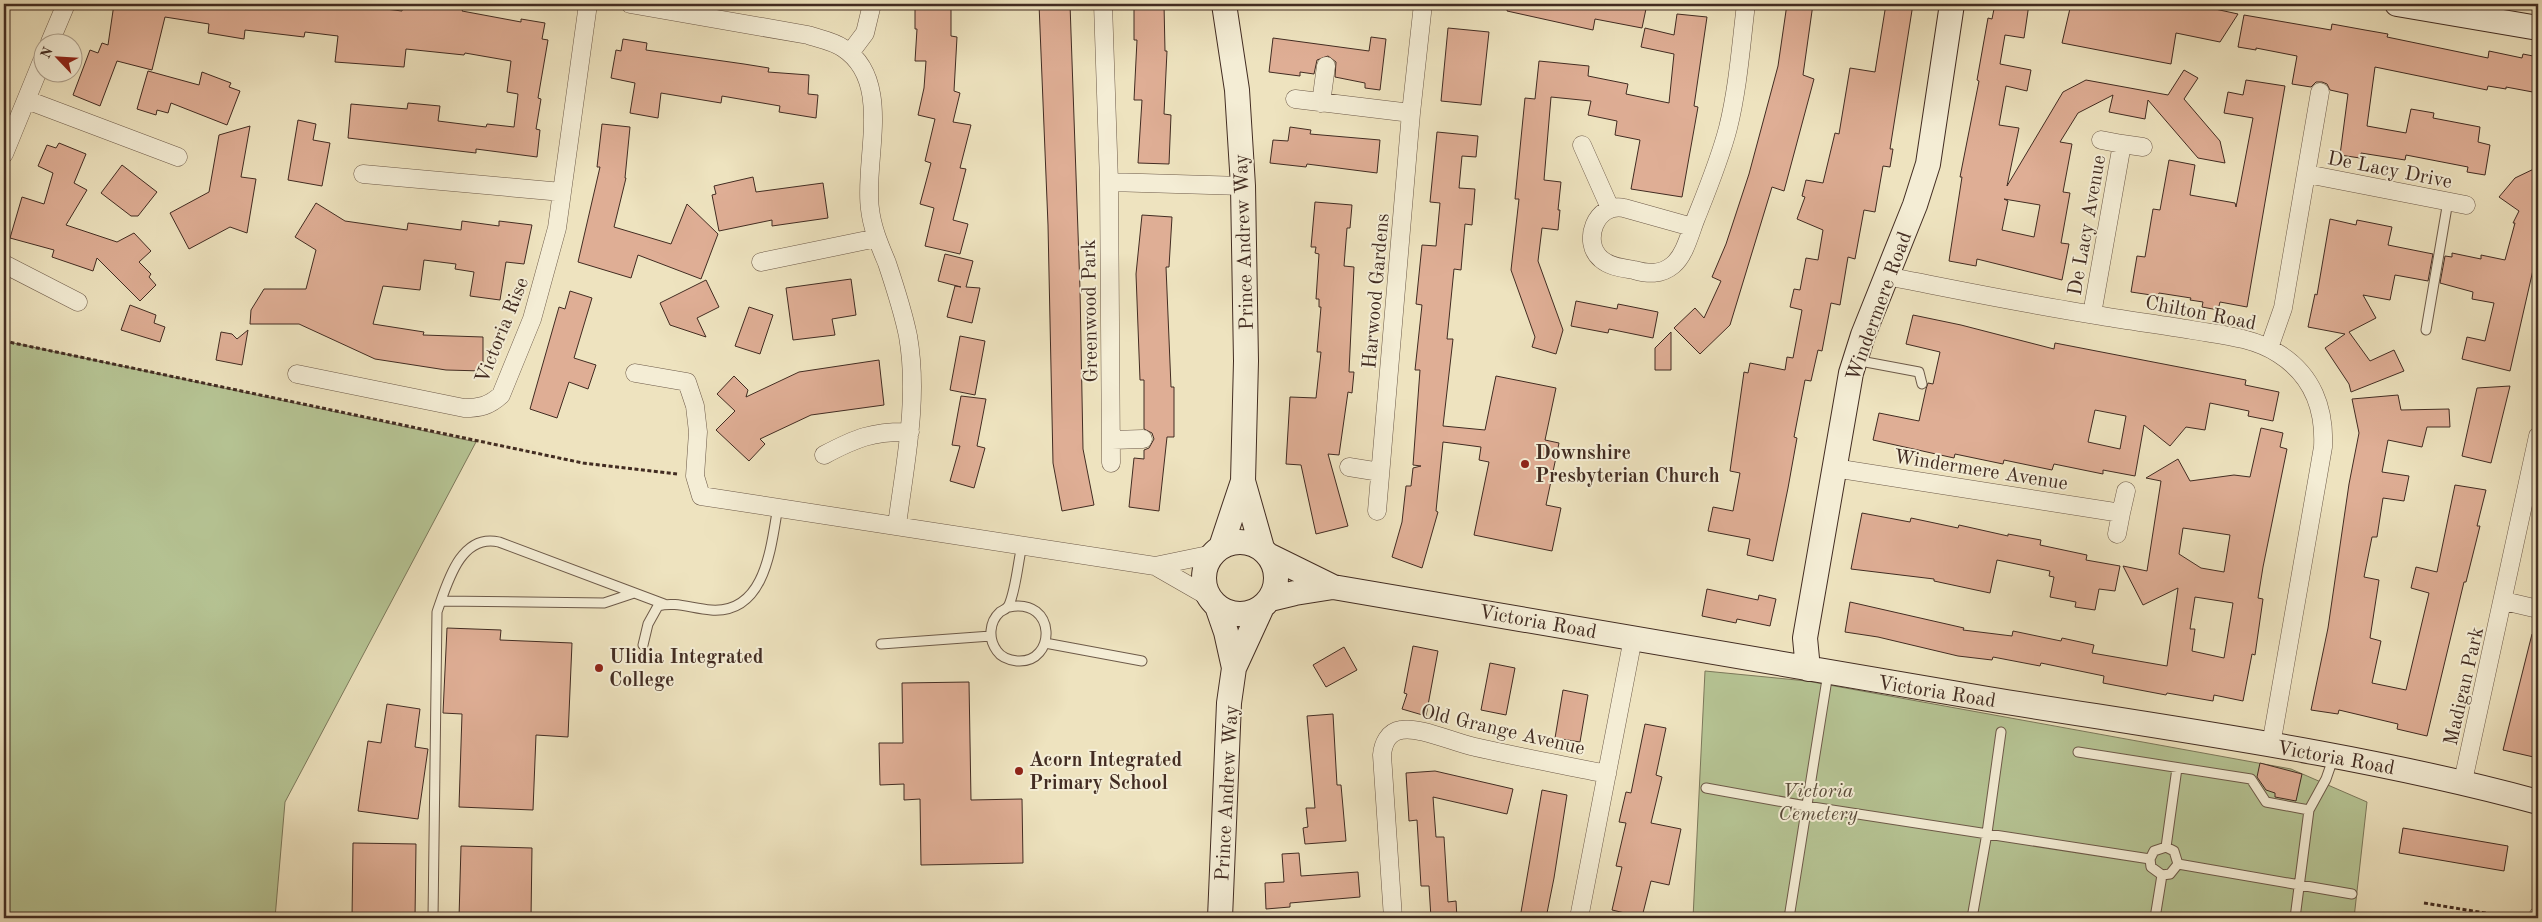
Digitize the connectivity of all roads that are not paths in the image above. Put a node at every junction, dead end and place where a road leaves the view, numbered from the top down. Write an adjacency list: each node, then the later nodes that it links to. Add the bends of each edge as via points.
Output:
1 (66, 4): 14 (street)
2 (588, 4): 33 (street, Victoria Rise)
3 (630, 4): 11 (street)
4 (872, 4): 15 (street, via 865,34)
5 (1103, 4): 31 (street, Greenwood Park)
6 (1224, 4): 32 (street, Prince Andrew Way, via 1237,90)
7 (1423, 4): 22 (street, Harwood Gardens)
8 (1746, 4): 37 (street, via 1728,126 1717,165)
9 (1952, 4): 41 (street, Windermere Road, via 1928,164)
10 (2397, 4): 12 (street)
11 (652, 6): 15 (street, via 808,35 832,42)
12 (2450, 8): 13 (street)
13 (2538, 28)
14 (54, 32)
15 (850, 53): 38 (street, via 866,78 874,109 868,189)
16 (1326, 66): 21 (street)
17 (33, 82): 19 (street)
18 (2320, 92): 30 (street, De Lacy Drive)
19 (26, 100): 27 (street); 28 (street)
20 (1295, 100): 21 (street)
21 (1321, 103): 22 (street)
22 (1411, 113): 58 (street, Harwood Gardens)
23 (2101, 140): 24 (street, De Lacy Avenue)
24 (2122, 144): 26 (street, De Lacy Avenue); 43 (street, De Lacy Avenue)
25 (1582, 145): 36 (street)
26 (2143, 147)
27 (4, 154)
28 (178, 157)
29 (363, 174): 33 (street)
30 (2307, 174): 34 (street, De Lacy Drive); 45 (street, De Lacy Drive, via 2283,308)
31 (1109, 182): 32 (street); 53 (street, Greenwood Park)
32 (1243, 186): 59 (street, Prince Andrew Way, via 1246,361)
33 (562, 192): 48 (street, Victoria Rise, via 546,274 532,320 507,386 492,403 464,408)
34 (2448, 201): 35 (street, De Lacy Drive); 44 (lane)
35 (2466, 205)
36 (1610, 208): 37 (street, via 1624,208); 37 (street, via 1600,214 1595,223 1592,240 1595,251 1606,262 1640,272 1660,272 1675,264)
37 (1692, 227)
38 (877, 238): 39 (street); 50 (street, via 896,288 908,336 912,375)
39 (761, 262)
40 (4, 264): 42 (street)
41 (1886, 276): 43 (street, Chilton Road); 46 (street, Windermere Road)
42 (78, 302)
43 (2092, 314): 45 (street, Chilton Road, via 2233,336)
44 (2426, 330)
45 (2269, 348): 88 (street, Chilton Road, via 2287,360 2309,383 2320,405 2324,435)
46 (1855, 360): 49 (lane, via 1919,372); 57 (street, Windermere Road)
47 (636, 373): 61 (street, via 686,382 696,406 698,432 694,476 701,496)
48 (297, 374)
49 (1922, 384)
50 (910, 432): 54 (street, via 869,434); 64 (street)
51 (2538, 436): 73 (street, Madigan Park)
52 (1143, 439): 53 (street)
53 (1112, 440): 55 (street, Greenwood Park)
54 (824, 455)
55 (1111, 463)
56 (1349, 467): 58 (street)
57 (1834, 468): 63 (street, Windermere Avenue); 86 (street, Windermere Road, via 1805,638)
58 (1380, 472): 62 (street, Harwood Gardens)
59 (1243, 481): 67 (street, Prince Andrew Way); 68 (street, Prince Andrew Way)
60 (2126, 491): 63 (street)
61 (778, 506): 64 (street); 76 (lane, via 762,577 741,603 719,611)
62 (1377, 511)
63 (2121, 513): 65 (street)
64 (897, 525): 66 (street)
65 (2117, 534)
66 (1022, 545): 69 (street); 77 (lane)
67 (1217, 550): 68 (street, via 1241,541); 69 (street); 74 (street, via 1204,573 1204,586)
68 (1266, 552): 70 (street, Victoria Road); 75 (street, via 1275,566 1277,578)
69 (1155, 566): 74 (street)
70 (1333, 587): 75 (street, Victoria Road, via 1295,592); 80 (street, Victoria Road)
71 (634, 593): 72 (lane, via 604,603); 72 (lane, via 486,540 465,552); 76 (lane)
72 (441, 601): 106 (lane, via 437,612)
73 (2504, 601): 78 (street); 93 (street, Madigan Park)
74 (1213, 602): 75 (street, via 1228,612 1241,614 1252,613); 85 (street, Prince Andrew Way, via 1226,632)
75 (1266, 603): 85 (street, Prince Andrew Way)
76 (664, 604): 83 (lane, via 653,612)
77 (1008, 607): 79 (lane, via 995,618); 81 (lane, via 1026,606 1041,616 1046,625)
78 (2538, 609)
79 (991, 636): 81 (lane, via 996,650 1015,661 1030,659); 82 (lane)
80 (1633, 638): 86 (street, Victoria Road); 92 (street)
81 (1045, 643): 84 (lane)
82 (881, 644)
83 (642, 645)
84 (1142, 661)
85 (1234, 668): 107 (street, Prince Andrew Way, via 1229,703)
86 (1818, 671): 88 (street, Victoria Road); 96 (lane)
87 (2001, 732): 98 (lane)
88 (2271, 745): 90 (street, Victoria Road)
89 (2078, 752): 91 (lane)
90 (2335, 755): 93 (street, Victoria Road); 97 (lane, via 2326,780)
91 (2177, 768): 97 (lane, via 2251,780 2266,802); 99 (lane)
92 (1607, 774): 105 (street, Old Grange Avenue, via 1476,747 1409,729 1392,733 1385,742 1382,755); 108 (street)
93 (2463, 782): 95 (street, Victoria Road)
94 (1706, 788): 96 (lane)
95 (2538, 802)
96 (1806, 806): 98 (lane); 109 (lane)
97 (2309, 810): 103 (lane)
98 (1987, 833): 100 (lane); 110 (lane)
99 (2166, 847): 100 (lane, via 2158,848); 101 (lane, via 2174,851)
100 (2150, 859): 102 (lane, via 2154,871)
101 (2178, 864): 102 (lane, via 2170,874); 103 (lane)
102 (2162, 875): 111 (lane)
103 (2299, 886): 104 (lane); 112 (lane)
104 (2352, 894)
105 (1388, 916)
106 (433, 918)
107 (1220, 918)
108 (1579, 918)
109 (1789, 918)
110 (1972, 918)
111 (2155, 918)
112 (2295, 918)

